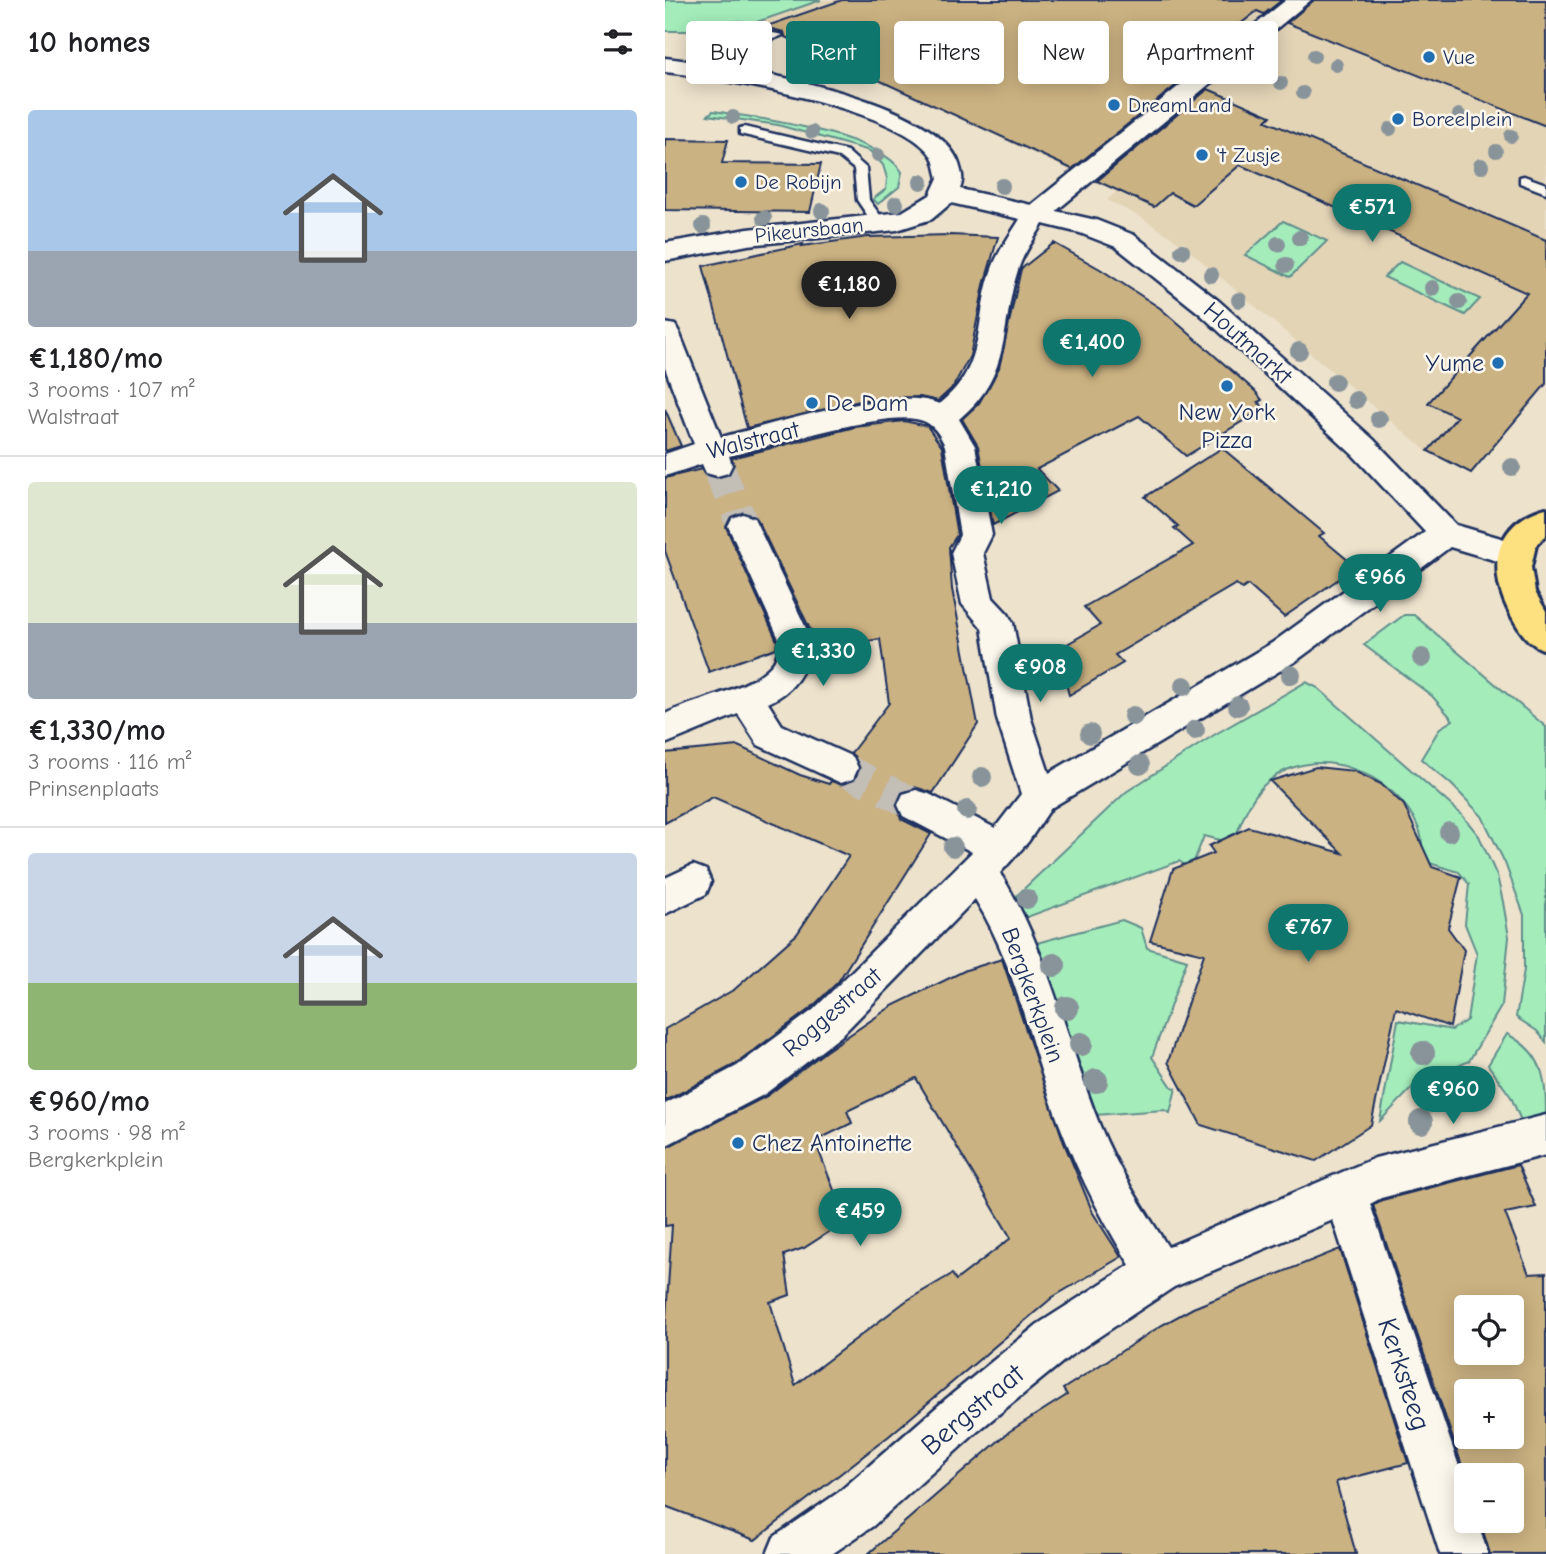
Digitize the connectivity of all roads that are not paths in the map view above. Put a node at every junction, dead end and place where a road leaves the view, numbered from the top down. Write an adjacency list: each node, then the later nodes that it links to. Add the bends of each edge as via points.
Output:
1 (1300, 0): 11 (street)
2 (777, 35): 3 (lane)
3 (772, 37)
4 (665, 65): 5 (street)
5 (686, 67)
6 (772, 83): 10 (street, via 888,116 919,132 938,146 951,164)
7 (744, 131): 12 (lane, via 843,154 860,168 863,200)
8 (1524, 180): 9 (lane)
9 (1546, 189)
10 (946, 194): 11 (street, Houtmarkt); 12 (street, Pikeursbaan, via 917,216)
11 (1035, 215): 15 (street, via 1006,266 986,364); 20 (street, Houtmarkt, via 1087,226 1125,241 1209,307 1363,447)
12 (879, 222): 13 (street, Pikeursbaan, via 704,242)
13 (665, 251)
14 (665, 332): 16 (street)
15 (951, 432): 16 (street, Walstraat, via 923,409 882,409); 26 (street, via 976,534 967,553 978,604 997,623 1014,719)
16 (714, 457): 17 (street, Walstraat)
17 (665, 465)
18 (1544, 515): 21 (main road)
19 (743, 526): 23 (street, via 796,640 791,668)
20 (1445, 534): 21 (street); 26 (street, via 1284,652)
21 (1514, 554): 22 (main road, via 1517,592)
22 (1546, 636)
23 (746, 698): 24 (street, via 698,713); 25 (street, via 770,735)
24 (665, 730)
25 (841, 768)
26 (1039, 797): 28 (street)
27 (916, 805): 28 (street)
28 (988, 859): 29 (street, Roggestraat, via 827,1023 751,1080); 32 (street, Bergkerkplein, via 993,892 1014,936 1081,1128 1114,1202)
29 (665, 1126)
30 (1546, 1135): 31 (street, via 1375,1179)
31 (1346, 1194): 32 (street); 34 (street, Kerksteeg)
32 (1159, 1272): 33 (street, Bergstraat, via 1055,1340 856,1509)
33 (791, 1554)
34 (1464, 1554)

